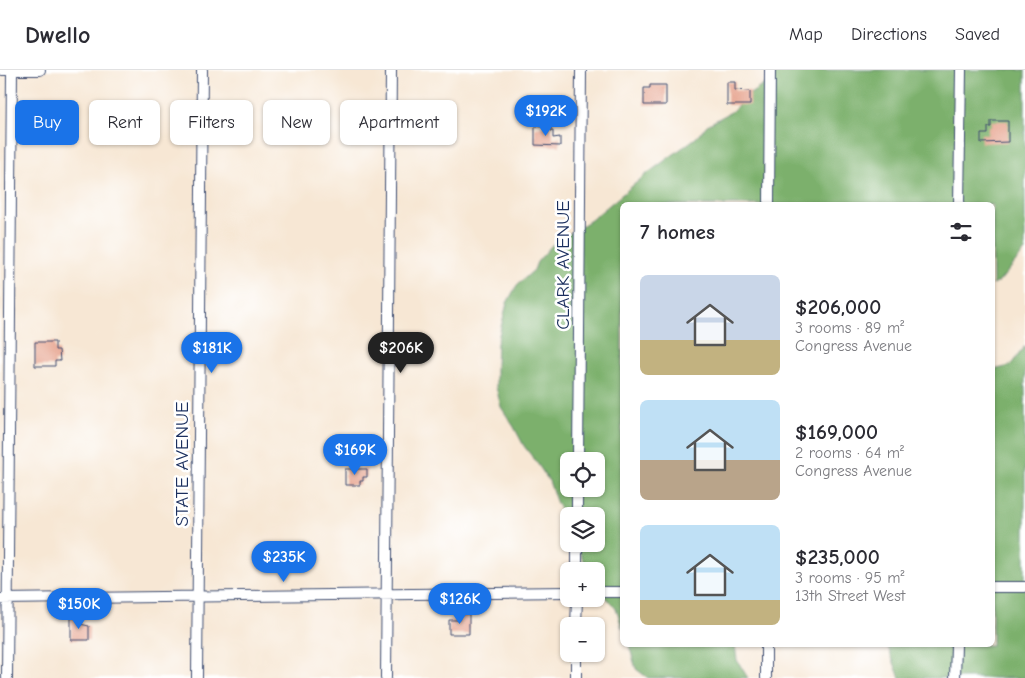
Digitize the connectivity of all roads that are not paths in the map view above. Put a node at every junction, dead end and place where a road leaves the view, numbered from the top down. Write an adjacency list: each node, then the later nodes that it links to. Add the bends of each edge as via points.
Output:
1 (0, 70): 2 (street)
2 (12, 70): 3 (street); 19 (street)
3 (40, 70)
4 (202, 70): 18 (street, STATE AVENUE)
5 (391, 70): 17 (street)
6 (581, 70): 11 (street, CLARK AVENUE)
7 (770, 70): 9 (street)
8 (961, 70): 10 (street)
9 (769, 202)
10 (960, 202)
11 (578, 452)
12 (1025, 587): 13 (street)
13 (995, 588)
14 (560, 592): 17 (street)
15 (605, 592): 16 (street)
16 (620, 592)
17 (387, 594): 18 (street); 25 (street)
18 (198, 596): 19 (street); 24 (street, STATE AVENUE)
19 (4, 599): 23 (street)
20 (766, 647): 27 (street)
21 (956, 647): 28 (street)
22 (576, 662): 26 (street)
23 (7, 678)
24 (197, 678)
25 (386, 678)
26 (576, 678)
27 (766, 678)
28 (956, 678)

